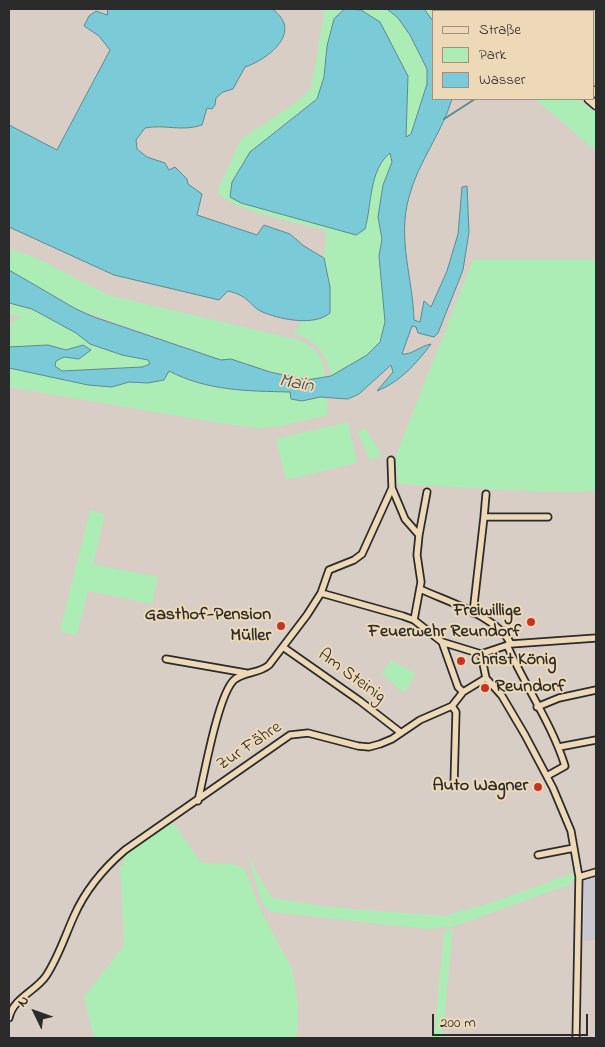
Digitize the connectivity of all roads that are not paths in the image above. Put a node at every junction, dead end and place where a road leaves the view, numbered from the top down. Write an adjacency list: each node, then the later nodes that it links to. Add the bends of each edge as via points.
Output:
1 (391, 460): 2 (street)
2 (392, 488): 7 (street, via 405,519); 9 (street, via 362,554 329,570)
3 (427, 492): 7 (street)
4 (486, 494): 5 (street)
5 (484, 517): 6 (street); 10 (street)
6 (548, 518)
7 (419, 535): 8 (street)
8 (420, 590): 10 (street); 11 (street)
9 (321, 593): 11 (street); 15 (street)
10 (473, 613): 14 (street, via 501,629)
11 (414, 620): 13 (street)
12 (596, 638): 14 (street)
13 (442, 642): 16 (street); 21 (street, via 458,687)
14 (509, 645): 16 (street); 23 (street)
15 (283, 647): 18 (street, via 266,668); 24 (street, Am Steinig)
16 (481, 654): 19 (street)
17 (166, 659): 18 (street)
18 (246, 673): 29 (street, via 233,681 226,692)
19 (486, 678): 21 (street, Zur Fähre); 27 (street, via 502,696)
20 (596, 690): 23 (street, via 559,698)
21 (463, 692): 22 (street, Zur Fähre)
22 (452, 706): 24 (street, Zur Fähre); 28 (street, via 456,712)
23 (537, 707): 26 (street)
24 (400, 732): 29 (street, Zur Fähre, via 392,739 369,747 308,733 290,735)
25 (596, 740): 26 (street)
26 (560, 747): 27 (street, via 565,766)
27 (547, 776): 30 (street, via 571,831)
28 (454, 784)
29 (198, 801): 34 (street, Zur Fähre, via 111,862 75,914 42,982 15,1005)
30 (574, 848): 31 (street); 33 (street)
31 (538, 855)
32 (596, 872): 33 (street)
33 (579, 877): 35 (street)
34 (9, 1018)
35 (576, 1038)

